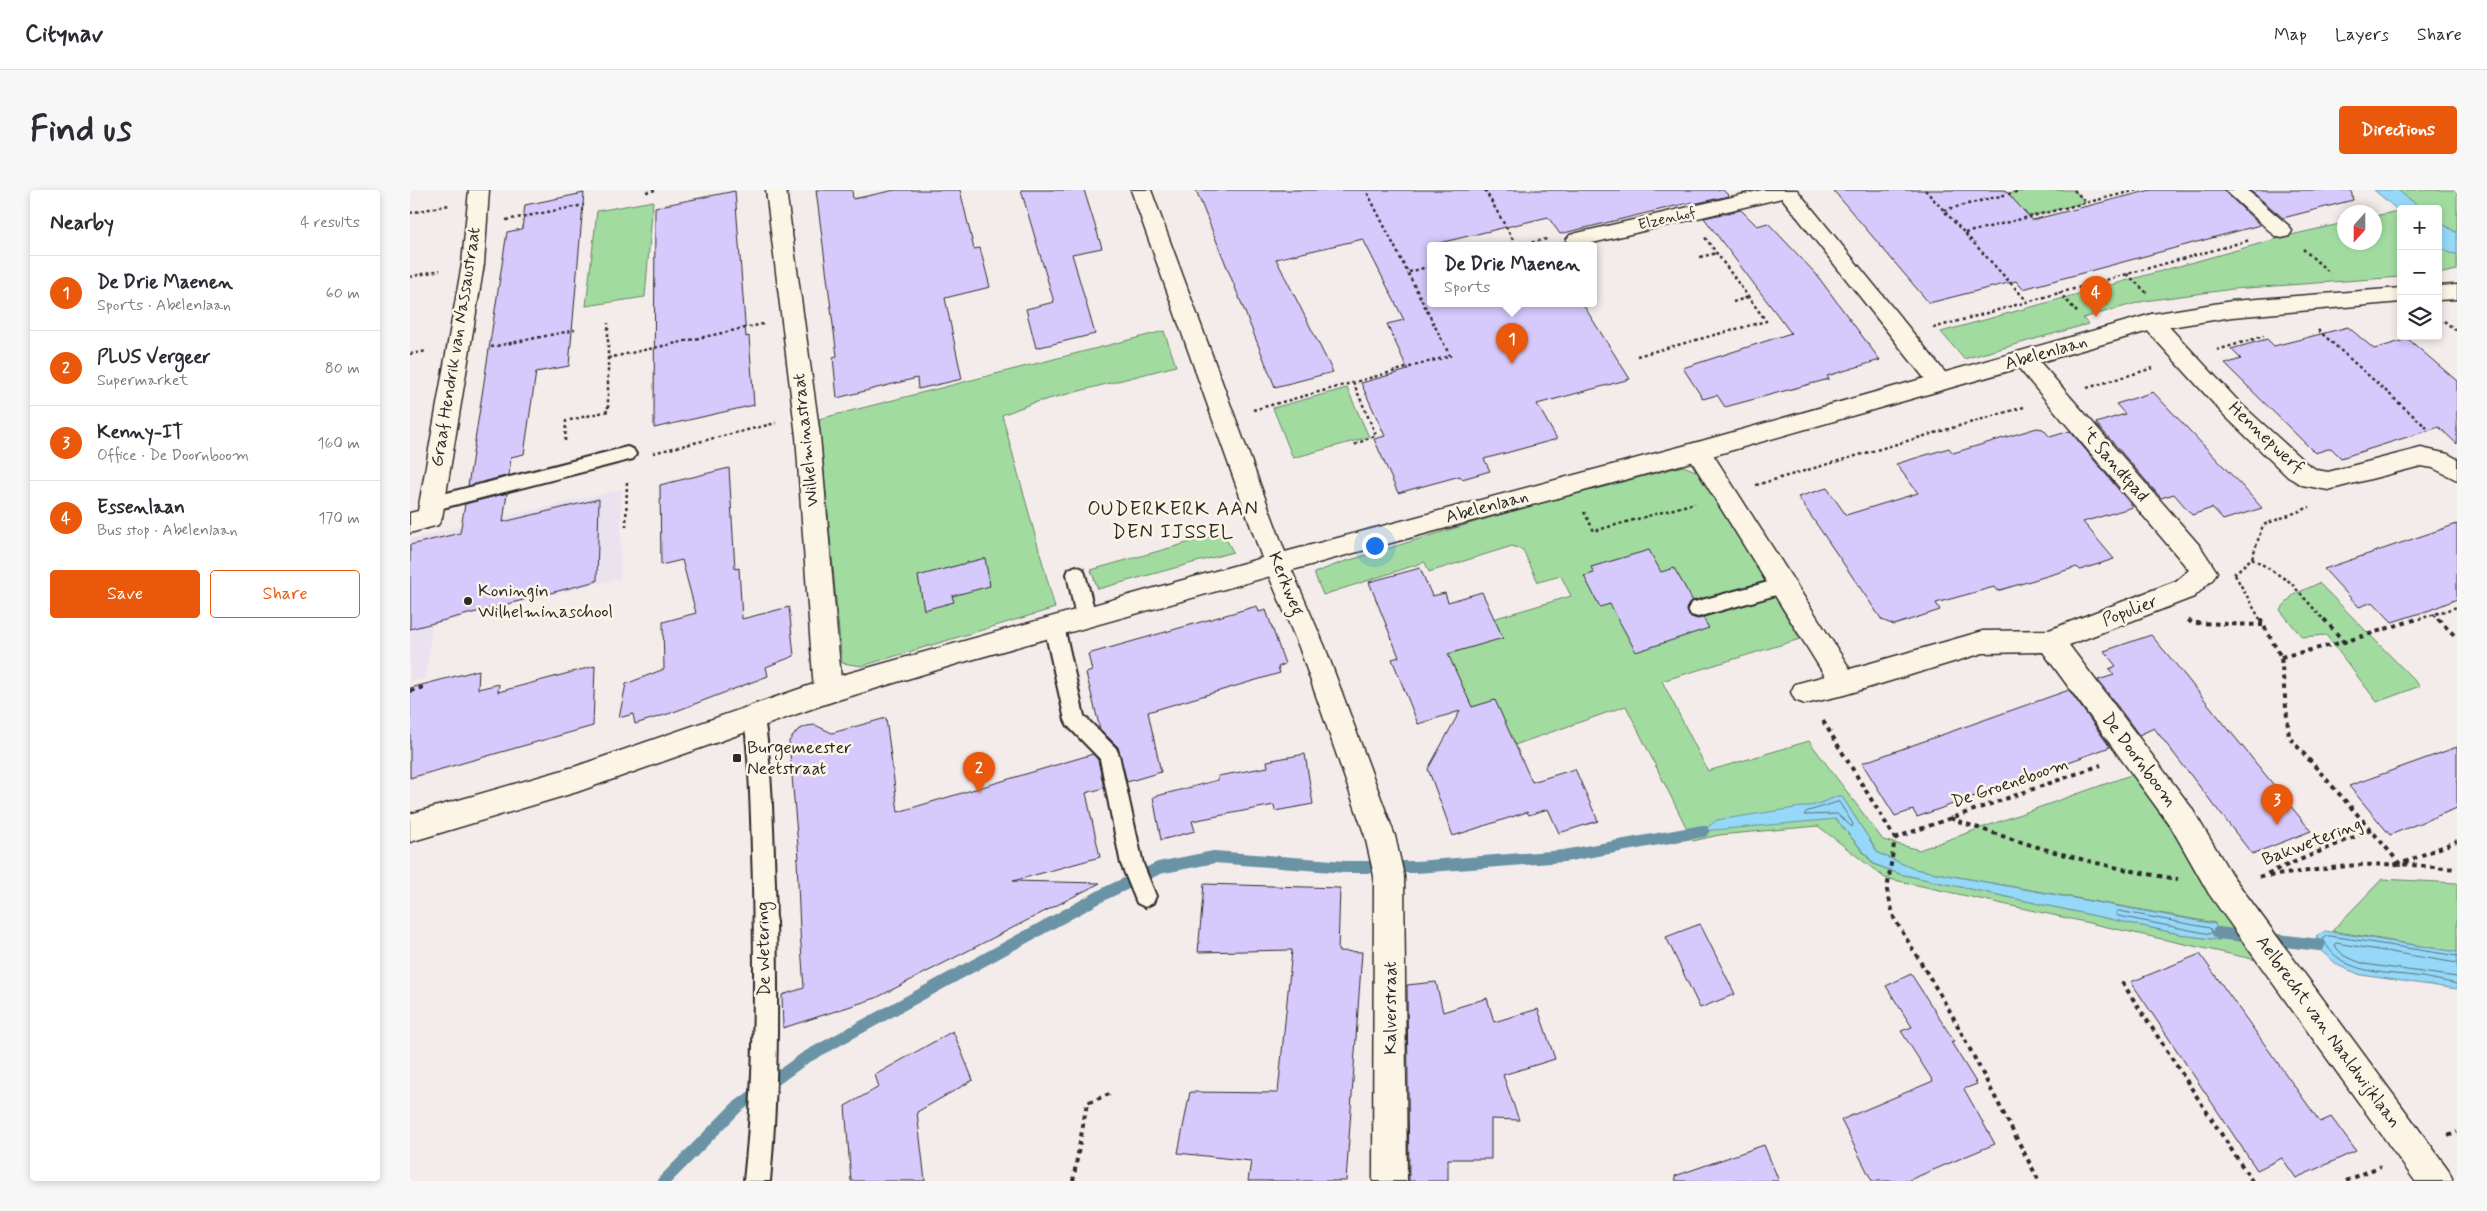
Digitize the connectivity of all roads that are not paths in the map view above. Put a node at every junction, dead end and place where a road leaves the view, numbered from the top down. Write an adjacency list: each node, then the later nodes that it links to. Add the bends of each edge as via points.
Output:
1 (776, 190): 27 (street, Wilhelminastraat, via 805,416)
2 (1142, 190): 18 (street, Kerkweg)
3 (1786, 190): 7 (street, Elzenhof); 13 (street)
4 (2235, 190): 6 (street)
5 (478, 195): 17 (street, Graaf Hendrik van Nassaustraat, via 473,264 458,353)
6 (2282, 231)
7 (1577, 240)
8 (2457, 292): 9 (street)
9 (2442, 293)
10 (2397, 295): 11 (street, Abelenlaan, via 2232,308)
11 (2152, 322): 12 (street, Abelenlaan); 16 (street, Hennepwerf, via 2234,410 2297,470 2311,478 2328,481 2421,457)
12 (2025, 360): 13 (street, Abelenlaan); 19 (street, 't Sandtpad)
13 (1940, 382): 14 (street, Abelenlaan)
14 (1698, 451): 18 (street, Abelenlaan); 21 (street)
15 (627, 454): 17 (lane, Graaf Hendrik van Nassaustraat)
16 (2448, 465)
17 (423, 515)
18 (1277, 564): 23 (street); 31 (street, Kerkweg, via 1312,648)
19 (2204, 572): 25 (street, Populier, via 2186,589)
20 (1076, 574): 23 (lane)
21 (1783, 586): 22 (lane); 26 (street)
22 (1698, 609)
23 (1086, 617): 24 (street)
24 (1054, 626): 27 (street); 33 (lane, via 1074,720 1108,755 1132,864)
25 (2050, 641): 26 (street, via 1983,642); 32 (street, De Doornboom, via 2182,817)
26 (1844, 683): 28 (street)
27 (828, 691): 29 (street)
28 (1806, 692)
29 (754, 716): 30 (street, via 577,779); 34 (lane, De Wetering, via 760,764 767,1062)
30 (410, 828)
31 (1380, 836): 35 (street, Kalverstraat, via 1389,876)
32 (2220, 884): 36 (street, Aelbrecht van Naaldwijklaan)
33 (1145, 896)
34 (757, 1181)
35 (1390, 1181)
36 (2436, 1181)

